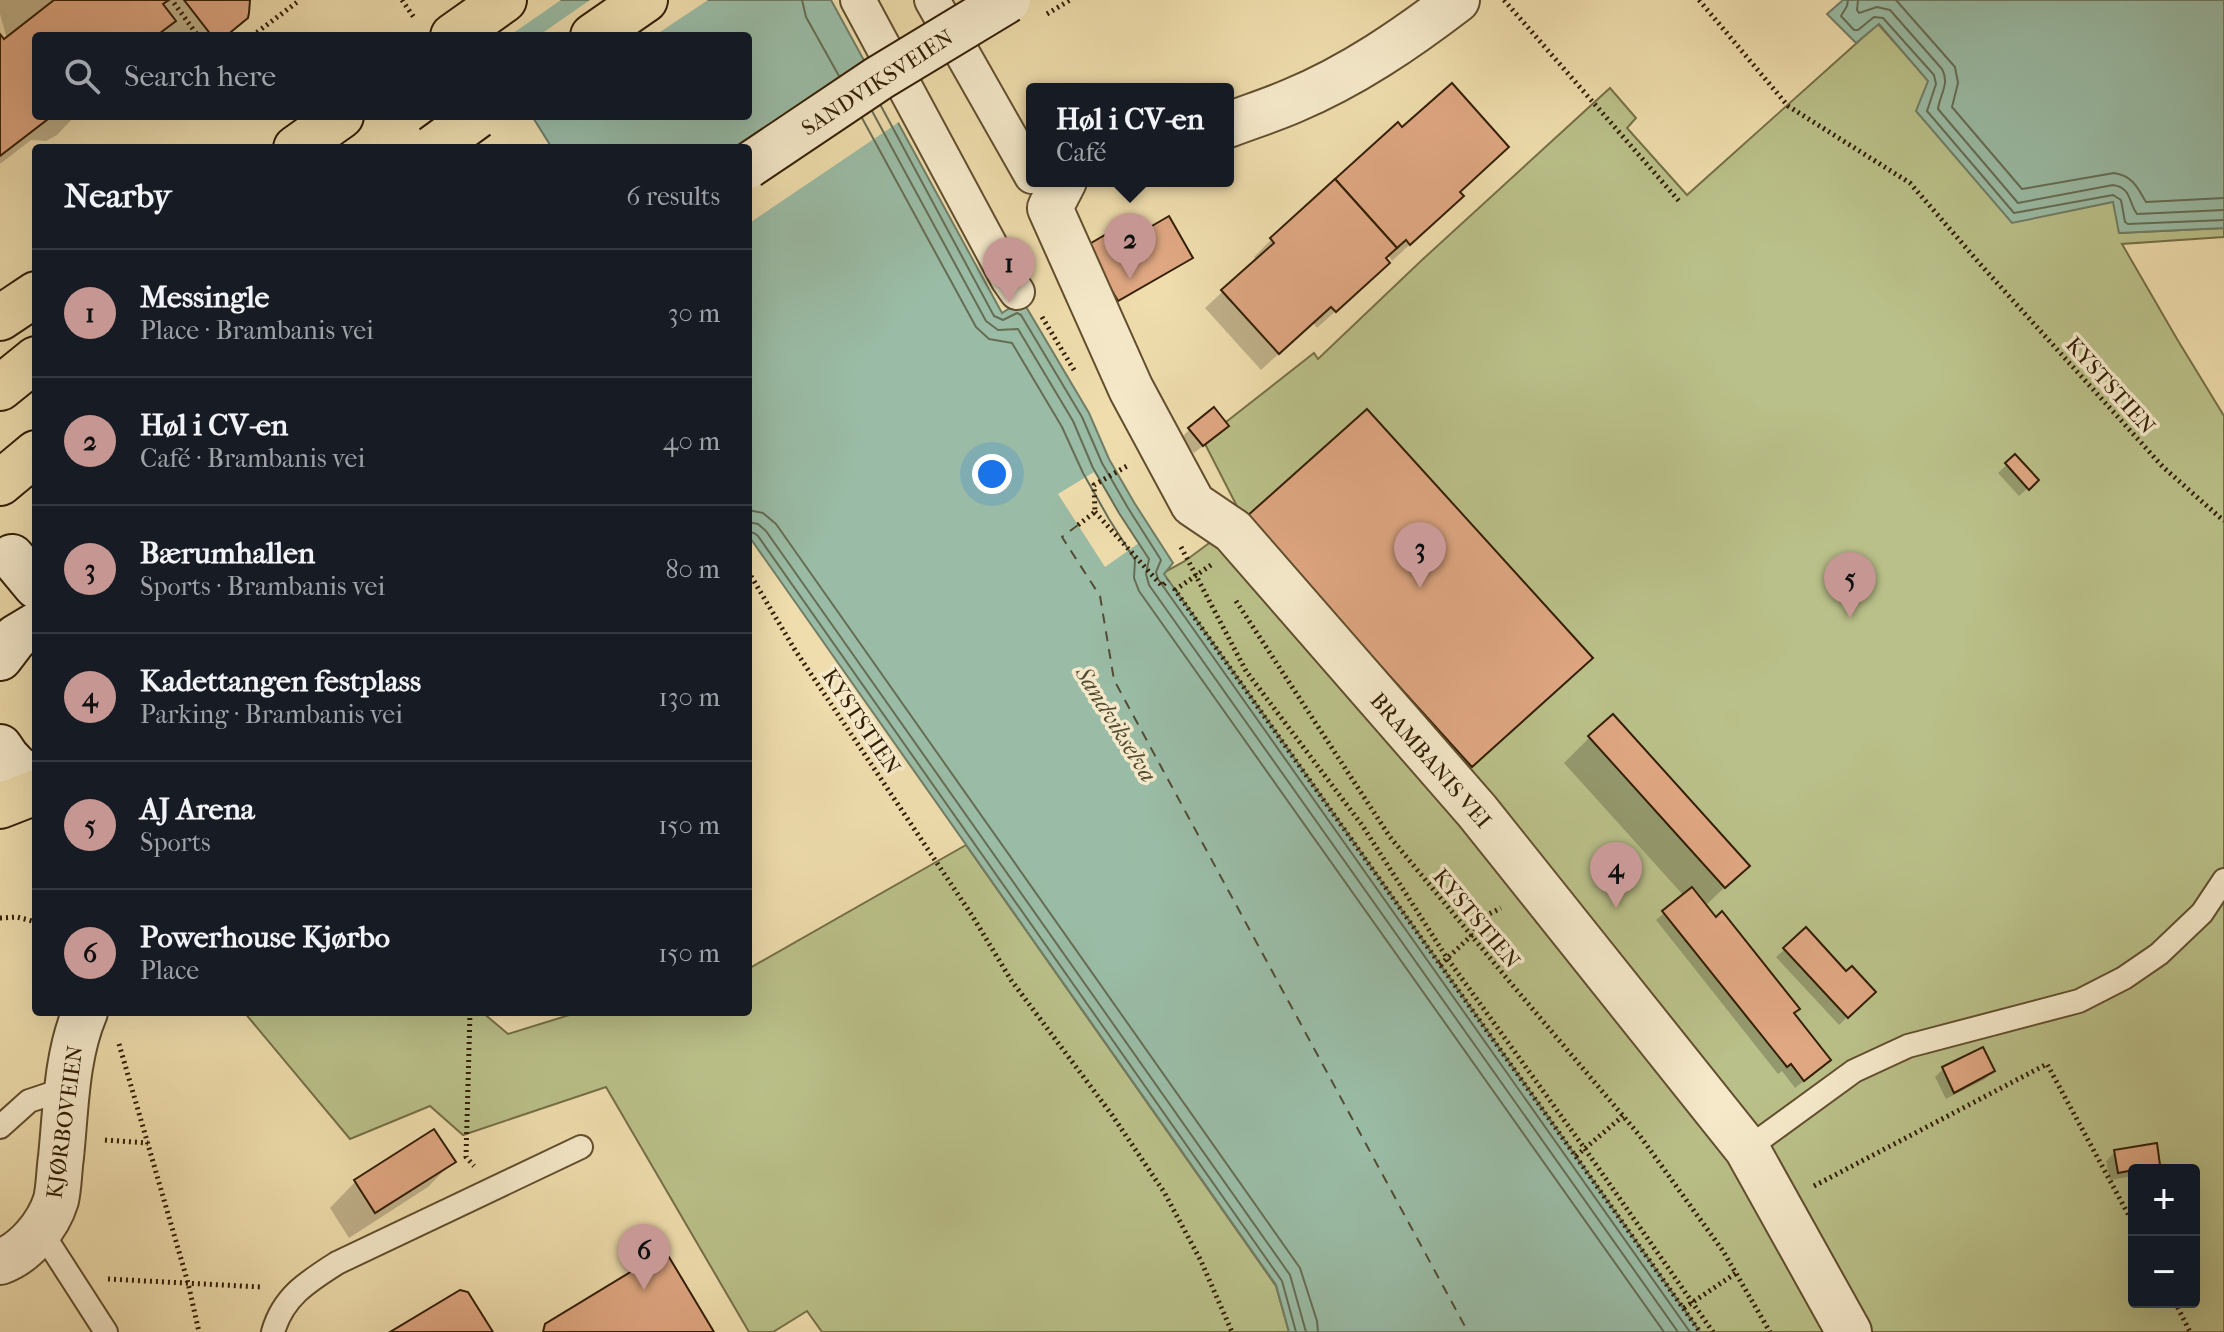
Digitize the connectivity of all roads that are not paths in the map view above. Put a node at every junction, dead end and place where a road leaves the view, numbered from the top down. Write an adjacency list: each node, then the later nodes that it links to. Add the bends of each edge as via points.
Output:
1 (504, 0): 7 (highway)
2 (645, 0): 8 (highway)
3 (858, 0): 15 (street)
4 (932, 0): 12 (street, BRAMBANIS VEI)
5 (1008, 0): 13 (street, SANDVIKSVEIEN, bridge)
6 (1457, 0): 10 (street, via 1362,66)
7 (459, 32)
8 (599, 32)
9 (472, 120): 11 (highway, bridge)
10 (1234, 123)
11 (438, 144)
12 (1026, 156)
13 (752, 163)
14 (1045, 187): 33 (street, BRAMBANIS VEI, via 1184,521 1233,531 1477,811)
15 (1017, 292)
16 (32, 297): 17 (highway)
17 (0, 318)
18 (32, 362): 19 (highway)
19 (0, 388)
20 (32, 456): 21 (highway)
21 (0, 483)
22 (32, 627): 23 (street, via 16,637)
23 (0, 658)
24 (0, 747): 25 (street)
25 (32, 778)
26 (32, 794): 27 (highway)
27 (0, 806)
28 (2224, 880): 33 (lane, via 2202,913 2124,978 2079,1001 1908,1046 1854,1071)
29 (83, 1016): 30 (street, KJØRBOVEIEN)
30 (68, 1088): 31 (lane, via 29,1101); 34 (street, KJØRBOVEIEN, via 56,1200)
31 (0, 1127)
32 (581, 1147): 37 (lane, via 337,1263 300,1287 278,1315)
33 (1747, 1149): 38 (street, BRAMBANIS VEI)
34 (41, 1231): 35 (street, KJØRBOVEIEN); 36 (lane)
35 (0, 1262)
36 (106, 1332)
37 (273, 1332)
38 (1849, 1332)

